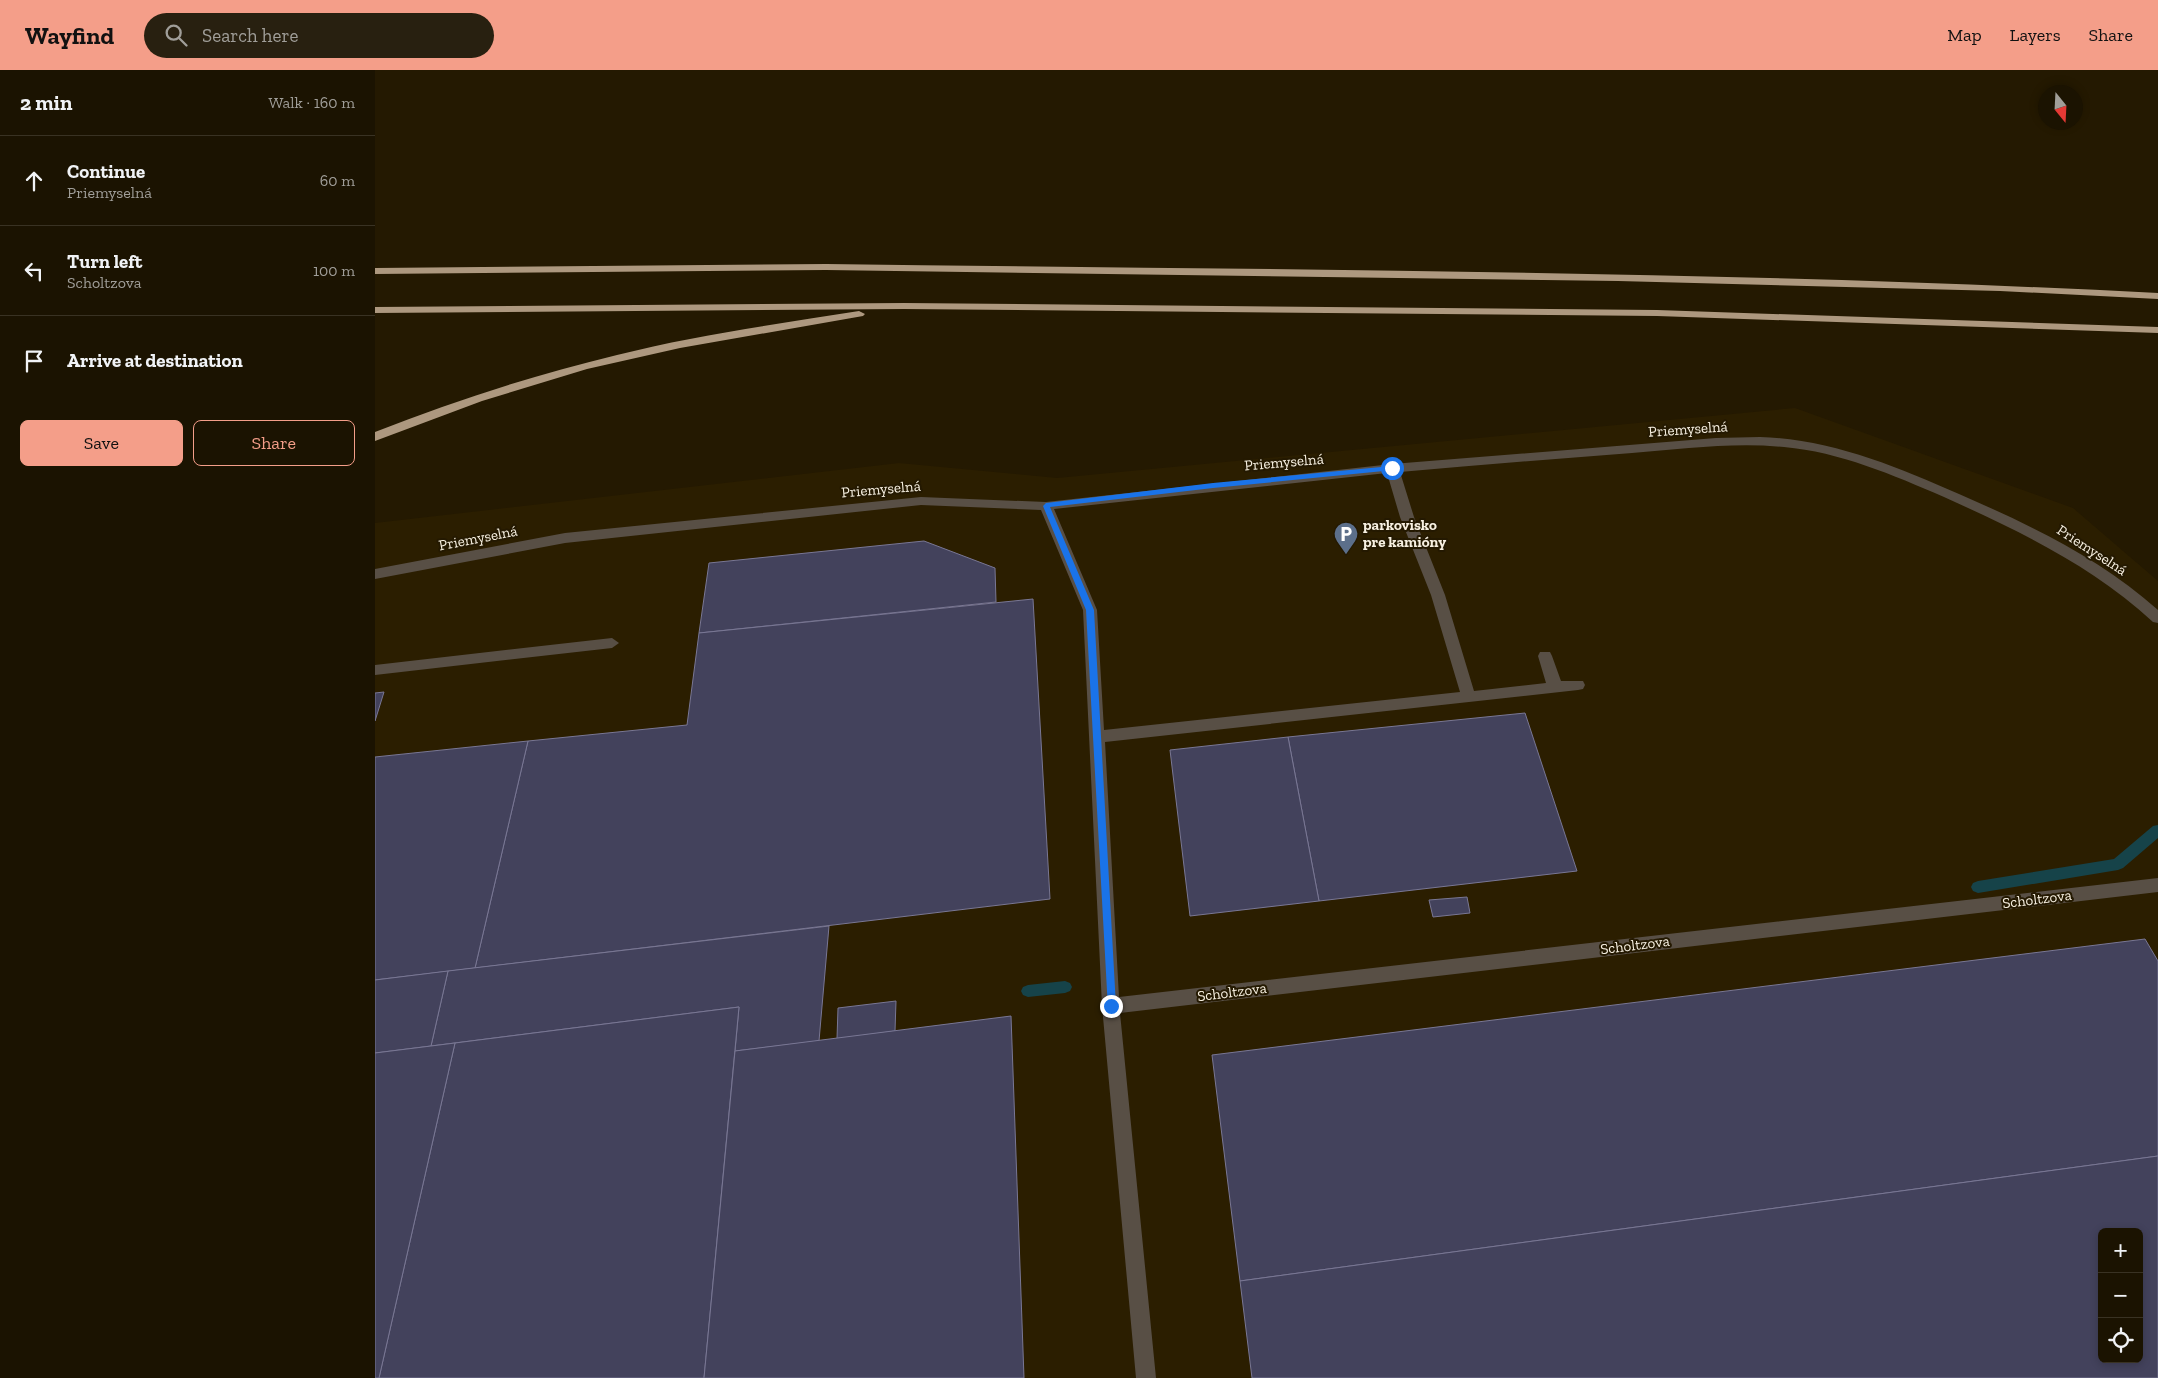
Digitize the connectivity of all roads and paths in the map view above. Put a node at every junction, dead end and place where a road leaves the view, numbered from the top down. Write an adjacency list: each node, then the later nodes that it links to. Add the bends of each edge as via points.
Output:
1 (375, 271): 2 (highway, via 905,268 1618,278 2000,288)
2 (2158, 296)
3 (904, 306): 4 (highway); 5 (highway, via 1657,313); 6 (highway, via 662,348 567,371 492,394)
4 (375, 310)
5 (2158, 330)
6 (375, 437)
7 (1392, 468): 8 (lane, Priemyselná); 10 (lane, Priemyselná, via 1716,442 1802,445 1894,471 2007,519 2063,548); 16 (lane, via 1407,517 1438,595)
8 (1046, 506): 9 (lane, Priemyselná, via 911,502 565,538); 17 (lane, via 1090,610)
9 (375, 574)
10 (2158, 618)
11 (612, 643): 13 (lane)
12 (1545, 656): 15 (lane)
13 (375, 670)
14 (1579, 685): 15 (lane)
15 (1555, 687): 16 (lane)
16 (1469, 696): 17 (lane)
17 (1097, 737): 19 (lane)
18 (2158, 885): 19 (lane, Scholtzova)
19 (1111, 1006): 20 (lane)
20 (1146, 1378)

